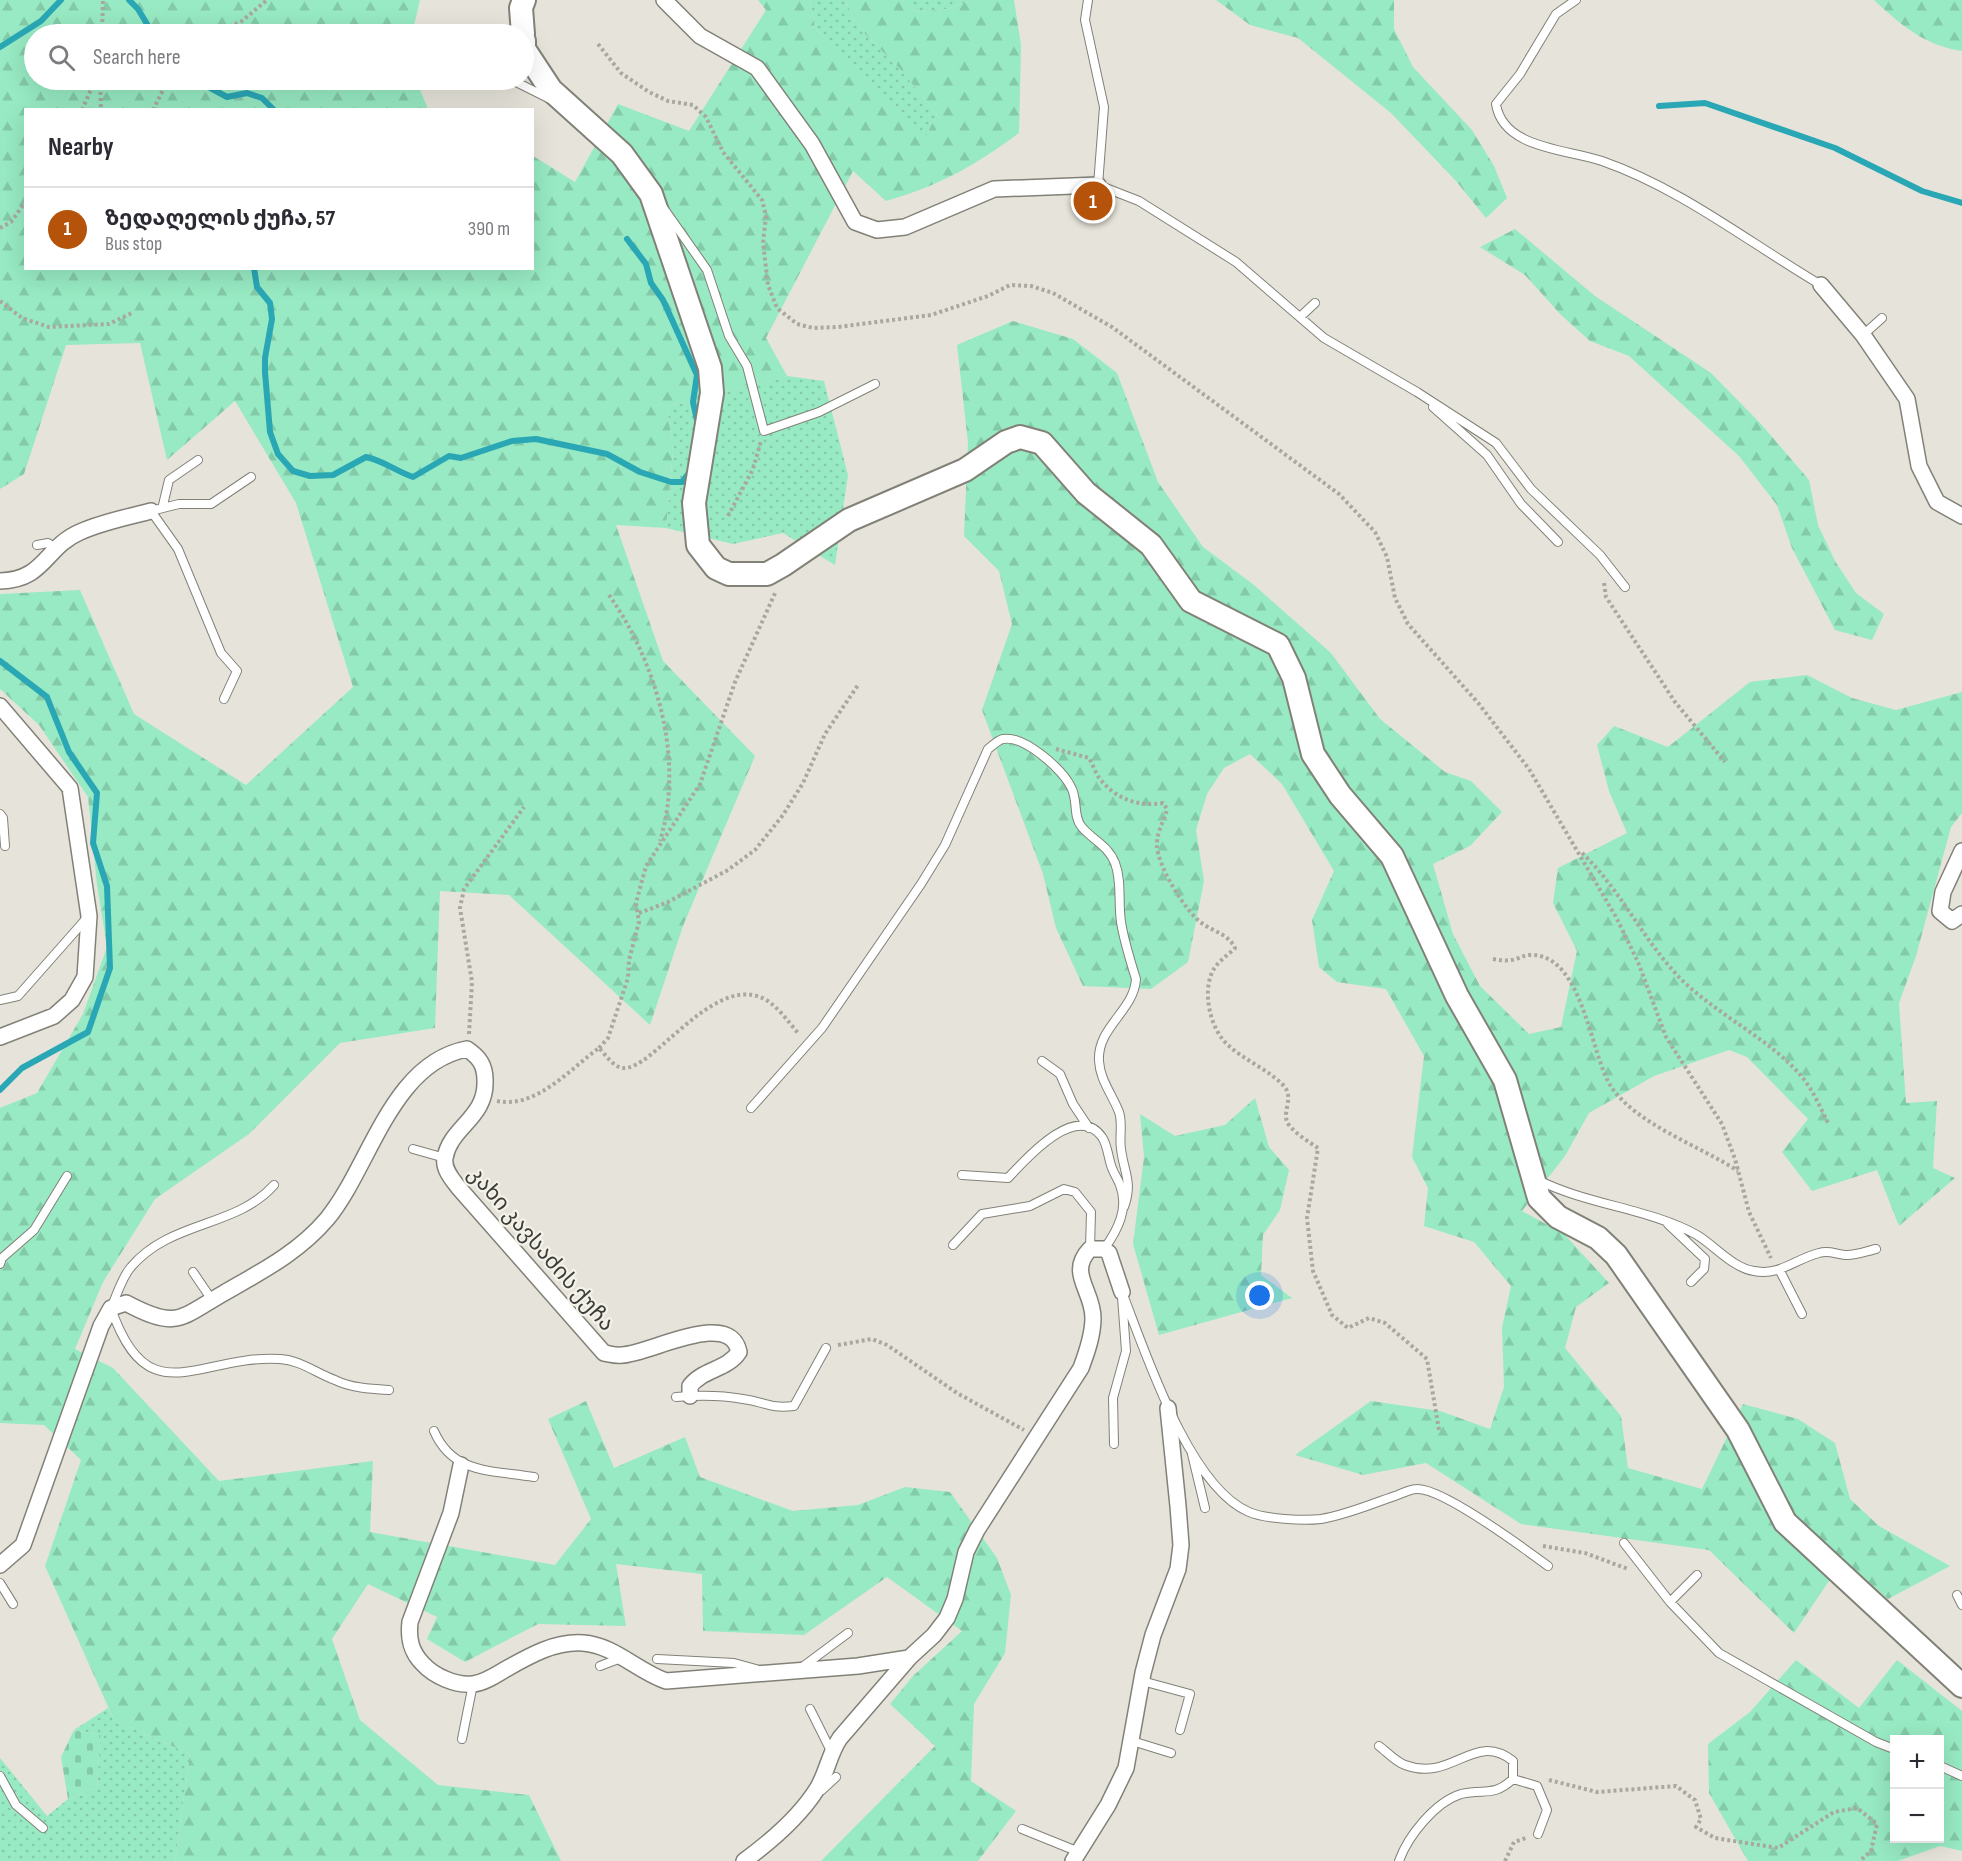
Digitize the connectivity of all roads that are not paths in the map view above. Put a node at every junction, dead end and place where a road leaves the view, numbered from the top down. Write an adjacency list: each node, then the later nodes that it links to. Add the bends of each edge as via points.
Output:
1 (524, 0): 5 (street)
2 (664, 0): 9 (street, via 700,36 758,68 812,144 855,222 877,230 905,227 993,189)
3 (1088, 0): 9 (lane, via 1085,20 1104,107)
4 (1576, 0): 11 (lane, via 1556,14 1520,74 1502,93 1496,104 1503,123 1522,138 1601,161 1659,185 1712,214)
5 (522, 24)
6 (534, 65): 8 (street, via 550,90)
7 (533, 90): 8 (lane)
8 (570, 107): 10 (street, via 622,154)
9 (1098, 185): 13 (lane, via 1138,201 1236,262)
10 (651, 194): 16 (lane, via 670,214 707,270 729,336 747,366 764,431 819,412); 43 (street, via 710,368 712,393 693,503 698,545 716,568 729,574 766,573 783,566 849,520 965,470 1006,442 1020,437 1042,443 1086,493 1151,545 1191,601 1278,645 1294,678 1313,754 1340,795 1392,856 1457,996 1505,1080)
11 (1821, 285): 15 (street)
12 (1315, 303): 13 (lane)
13 (1300, 317): 17 (lane, via 1324,338)
14 (1882, 318): 15 (lane)
15 (1863, 335): 21 (street, via 1907,399 1919,466 1937,502)
16 (875, 384)
17 (1417, 392): 22 (lane, via 1487,455 1521,504); 26 (lane, via 1496,443 1531,489 1600,555)
18 (198, 460): 20 (lane, via 169,480)
19 (251, 477): 20 (lane, via 212,504)
20 (157, 508): 24 (street, via 78,532); 27 (lane, via 221,653 237,671)
21 (1962, 516)
22 (1558, 542)
23 (37, 545): 24 (lane, via 48,543)
24 (57, 549): 25 (street, via 31,575)
25 (0, 581)
26 (1625, 587)
27 (224, 699)
28 (0, 706): 33 (street, via 70,788)
29 (0, 814): 30 (lane)
30 (5, 846)
31 (1962, 851): 32 (street, via 1943,892 1940,911 1952,921)
32 (1962, 914)
33 (89, 916): 34 (lane, via 18,996); 35 (street, via 85,977 72,1000 54,1016)
34 (0, 1000)
35 (0, 1037)
36 (1042, 1061): 38 (lane, via 1060,1074)
37 (751, 1108): 45 (lane, via 808,1043 860,974 927,874 949,837 988,749 1002,739 1018,741 1037,751 1071,787 1077,819 1102,843 1118,874 1120,920 1136,988 1107,1030 1099,1047 1099,1062 1101,1077 1119,1113 1120,1147 1129,1180)
38 (1089, 1128): 41 (lane, via 1077,1127 1049,1137 1008,1178); 45 (lane, via 1102,1136)
39 (413, 1149): 40 (lane)
40 (445, 1158): 55 (street, კახი კავსაძის ქუჩა, via 484,1097 485,1070 478,1057 467,1049 451,1052 424,1070 383,1120 343,1197 299,1246); 60 (street, კახი კავსაძის ქუჩა, via 446,1170 458,1187 604,1353 623,1355 716,1332 737,1342 739,1352 732,1362 695,1380)
41 (962, 1175)
42 (67, 1176): 50 (lane, via 34,1230)
43 (1531, 1176): 46 (lane, via 1565,1193); 86 (street, via 1539,1198 1558,1217 1598,1238 1616,1254 1738,1430 1785,1522)
44 (274, 1185): 56 (lane, via 244,1210 185,1229 148,1250 129,1269)
45 (1124, 1207): 48 (lane, via 1113,1238)
46 (1667, 1223): 51 (lane, via 1695,1234 1740,1266 1754,1271); 53 (lane, via 1705,1259 1704,1269)
47 (953, 1245): 48 (lane, via 982,1214 1030,1206 1064,1189 1075,1192 1091,1212)
48 (1097, 1249): 54 (street, via 1109,1253); 80 (street, via 1079,1264 1093,1319 1081,1368 966,1552 947,1618)
49 (1876, 1249): 51 (lane, via 1846,1255 1834,1251 1818,1253)
50 (0, 1264)
51 (1780, 1271): 57 (lane)
52 (193, 1272): 55 (lane)
53 (1691, 1282)
54 (1122, 1292): 61 (lane); 63 (lane, via 1126,1351 1113,1398)
55 (212, 1300): 56 (street, via 174,1321 126,1303)
56 (111, 1308): 59 (lane, via 120,1336 134,1356 151,1370 166,1374 282,1359 310,1367 336,1381); 69 (street, via 101,1326 23,1545)
57 (1802, 1314)
58 (826, 1348): 60 (lane, via 794,1406 772,1408 743,1399)
59 (388, 1390)
60 (683, 1396)
61 (1168, 1408): 64 (lane); 84 (street, via 1180,1557)
62 (434, 1431): 65 (lane, via 440,1446)
63 (1114, 1444)
64 (1191, 1449): 67 (lane); 70 (lane, via 1220,1493 1249,1513 1321,1519 1416,1489 1442,1494)
65 (461, 1465): 66 (lane); 85 (street, via 451,1513 408,1636 415,1656 430,1672 454,1682)
66 (534, 1477)
67 (1204, 1508)
68 (1624, 1543): 74 (lane)
69 (0, 1565)
70 (1548, 1566)
71 (1697, 1575): 74 (lane)
72 (0, 1583): 75 (lane)
73 (1957, 1595): 76 (lane)
74 (1670, 1602): 92 (lane, via 1719,1653)
75 (13, 1604)
76 (1962, 1605)
77 (848, 1633): 82 (lane)
78 (622, 1658): 81 (lane); 83 (street, via 666,1681); 85 (street, via 599,1645 560,1645)
79 (657, 1659): 83 (lane, via 734,1663)
80 (909, 1659): 82 (street); 93 (street)
81 (600, 1666)
82 (797, 1672): 83 (street)
83 (768, 1673)
84 (1142, 1680): 88 (lane, via 1190,1694); 90 (street)
85 (472, 1684): 89 (lane)
86 (1962, 1686)
87 (810, 1709): 93 (lane)
88 (1180, 1730)
89 (462, 1739)
90 (1132, 1741): 94 (lane); 104 (street, via 1126,1768 1108,1805)
91 (1378, 1746): 99 (lane, via 1405,1765 1431,1769 1456,1763 1481,1749 1501,1751 1513,1761)
92 (1890, 1747)
93 (831, 1751): 100 (street, via 817,1788)
94 (1171, 1753)
95 (1944, 1768): 97 (lane)
96 (0, 1776): 101 (lane, via 16,1805)
97 (1962, 1776)
98 (836, 1777): 100 (lane)
99 (1513, 1779): 103 (lane, via 1537,1786 1547,1810); 106 (lane, via 1500,1790 1461,1794 1443,1804 1409,1840)
100 (801, 1809): 105 (street)
101 (43, 1828)
102 (1022, 1829): 104 (lane)
103 (1538, 1834)
104 (1076, 1856)
105 (744, 1861)
106 (1399, 1861)

